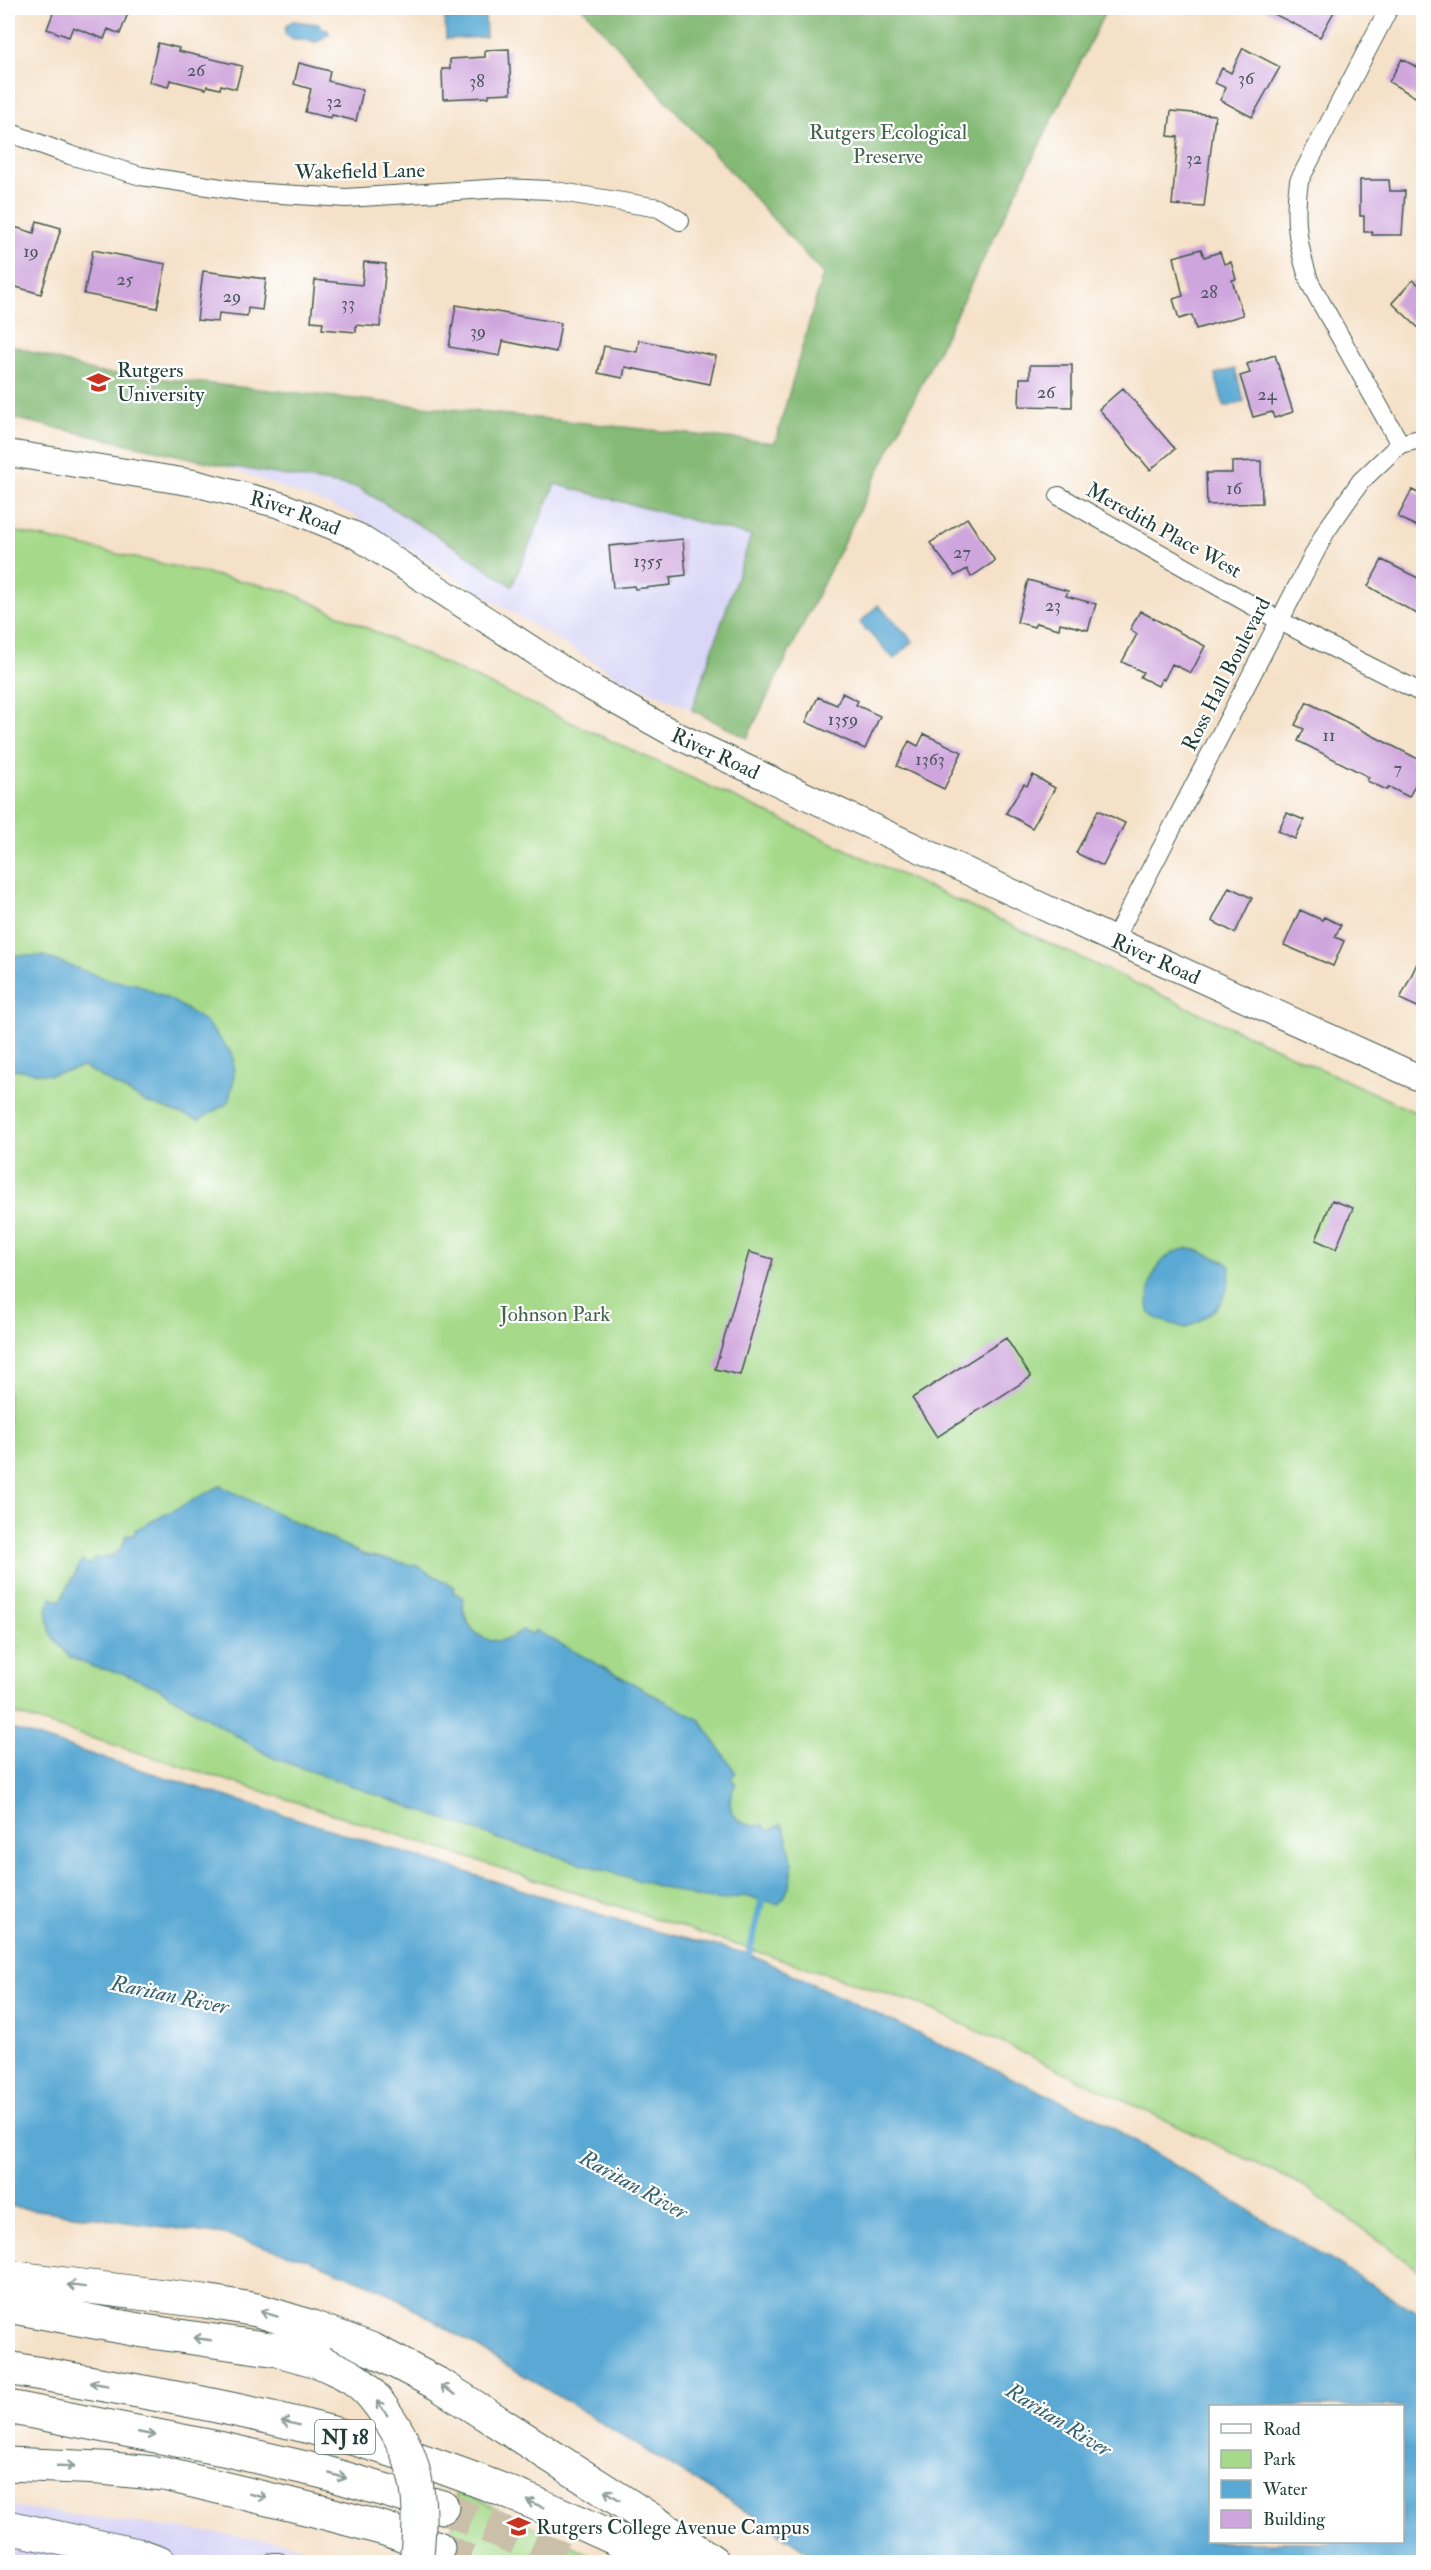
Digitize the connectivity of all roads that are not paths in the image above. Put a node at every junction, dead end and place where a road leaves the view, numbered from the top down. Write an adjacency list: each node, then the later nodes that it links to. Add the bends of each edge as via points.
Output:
1 (1389, 8): 5 (street, via 1299,181 1296,227 1310,283)
2 (8, 132): 3 (street, Wakefield Lane, via 141,176 248,192 346,198 503,188 549,190 659,208)
3 (680, 221)
4 (1424, 438): 5 (street)
5 (1400, 444): 8 (street, Ross Hall Boulevard, via 1361,481 1326,531)
6 (8, 453): 10 (street, River Road, via 194,483 280,505 357,536 585,684 678,736)
7 (1059, 496): 8 (street, Meredith Place West)
8 (1278, 620): 9 (street, Meredith Place West); 10 (street, Ross Hall Boulevard)
9 (1424, 694)
10 (1114, 940): 11 (street, River Road)
11 (1424, 1080)
12 (8, 2277): 26 (highway, one-way to 12, via 440,2385 373,2350 257,2310)
13 (8, 2306): 15 (highway)
14 (8, 2318): 15 (highway)
15 (144, 2331): 21 (highway, one-way to 15, bridge, via 418,2488 401,2435 378,2402 355,2379 321,2362 278,2350)
16 (8, 2368): 25 (highway, NJ 18, one-way to 16, via 457,2473 358,2440 207,2403)
17 (8, 2407): 19 (highway, NJ 18, one-way to 19, via 234,2451)
18 (8, 2464): 21 (highway, one-way to 21, via 164,2474 385,2529)
19 (442, 2507)
20 (8, 2527): 22 (highway)
21 (427, 2555)
22 (159, 2562)
23 (273, 2562): 24 (street)
24 (279, 2562)
25 (665, 2562)
26 (713, 2562)

